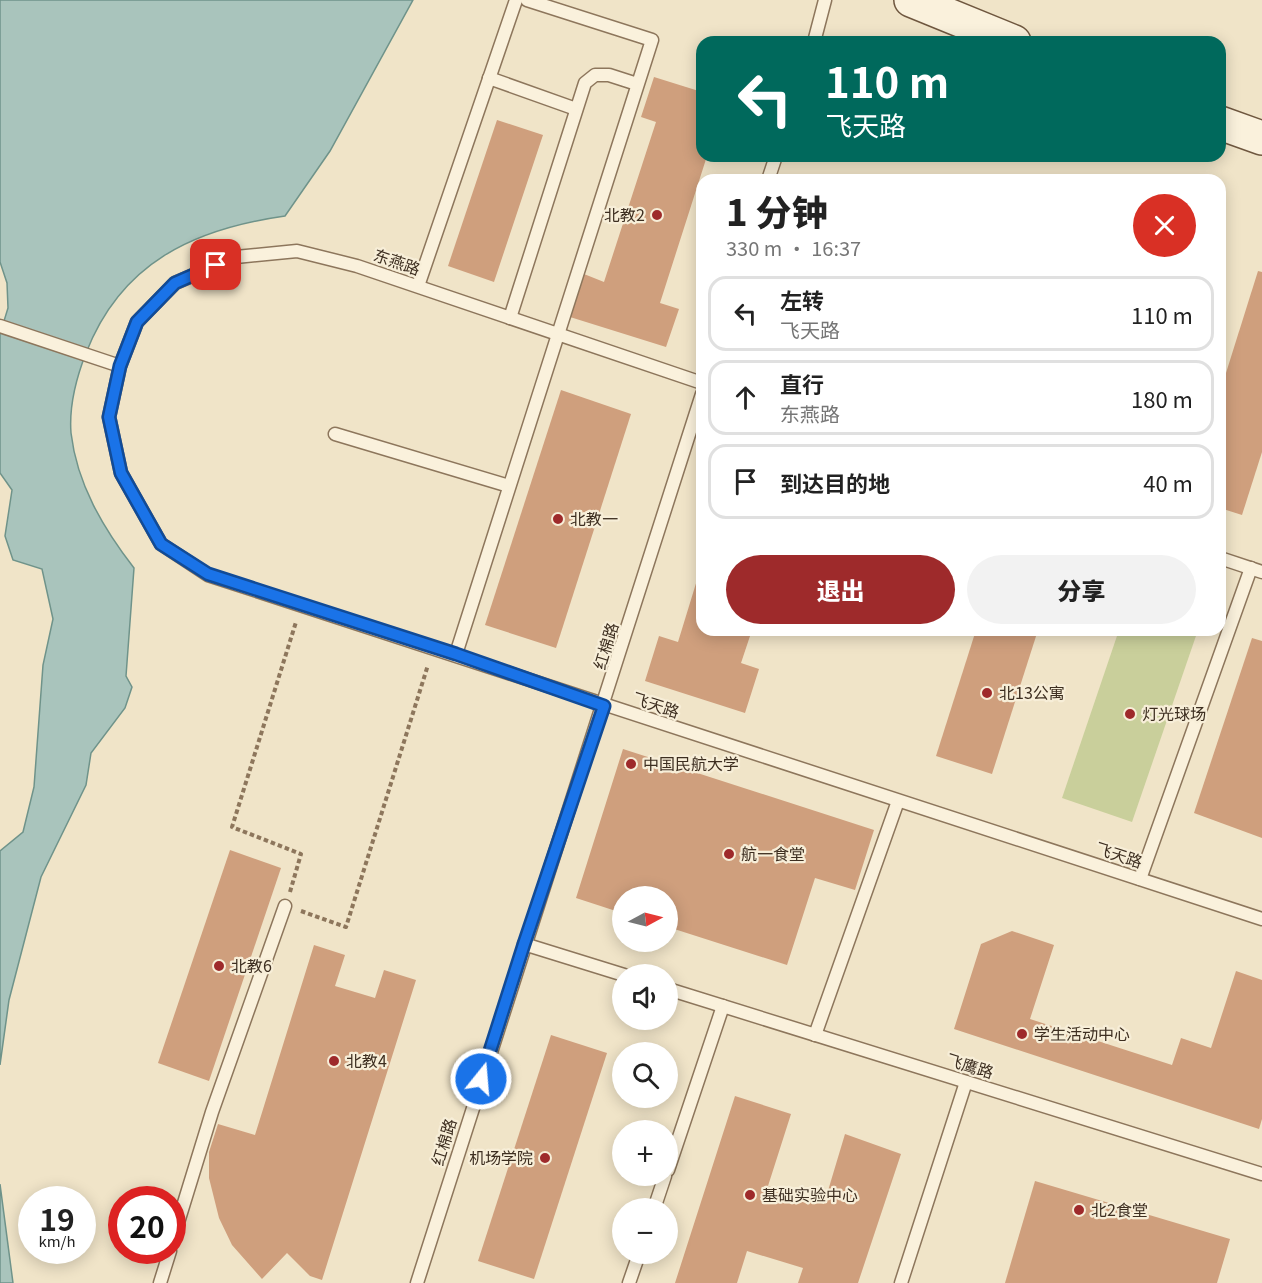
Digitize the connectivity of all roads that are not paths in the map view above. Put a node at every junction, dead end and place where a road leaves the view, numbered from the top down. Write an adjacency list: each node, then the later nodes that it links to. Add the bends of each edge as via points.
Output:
1 (516, 0): 7 (lane)
2 (527, 0): 8 (lane, via 652,39)
3 (825, 0): 5 (lane)
4 (911, 0): 6 (main road)
5 (816, 36)
6 (999, 36)
7 (489, 78): 9 (lane); 12 (lane)
8 (637, 84): 9 (lane, via 595,75 585,83); 15 (lane)
9 (576, 109): 13 (lane)
10 (1226, 125): 11 (main road)
11 (1262, 138)
12 (418, 286): 13 (lane, 东燕路); 16 (lane, 东燕路, via 297,251 236,256 175,283 137,322)
13 (510, 318): 15 (lane, 东燕路)
14 (1, 326): 16 (lane)
15 (557, 334): 17 (lane, 东燕路); 20 (lane)
16 (120, 366): 23 (lane, 飞天路, via 109,417 121,473 161,544 208,574)
17 (696, 381)
18 (696, 413): 24 (lane, 红棉路)
19 (335, 434): 20 (lane)
20 (509, 486): 23 (lane)
21 (1226, 560): 22 (lane)
22 (1256, 570): 26 (lane)
23 (456, 654): 24 (lane, 飞天路)
24 (604, 706): 25 (lane, 飞天路); 29 (lane, 红棉路)
25 (898, 801): 26 (lane, 飞天路); 33 (lane)
26 (1140, 879): 28 (lane, 飞天路)
27 (285, 906): 37 (lane)
28 (1262, 919)
29 (524, 944): 30 (lane); 41 (lane, 红棉路)
30 (612, 971)
31 (678, 992): 32 (lane, 飞鹰路)
32 (723, 1006): 33 (lane, 飞鹰路); 35 (lane)
33 (815, 1035): 34 (lane, 飞鹰路)
34 (966, 1082): 36 (lane, 飞鹰路); 43 (lane)
35 (678, 1140)
36 (1262, 1174)
37 (186, 1196)
38 (166, 1264): 40 (lane)
39 (636, 1264): 42 (lane)
40 (160, 1283)
41 (417, 1283)
42 (629, 1283)
43 (901, 1283)

